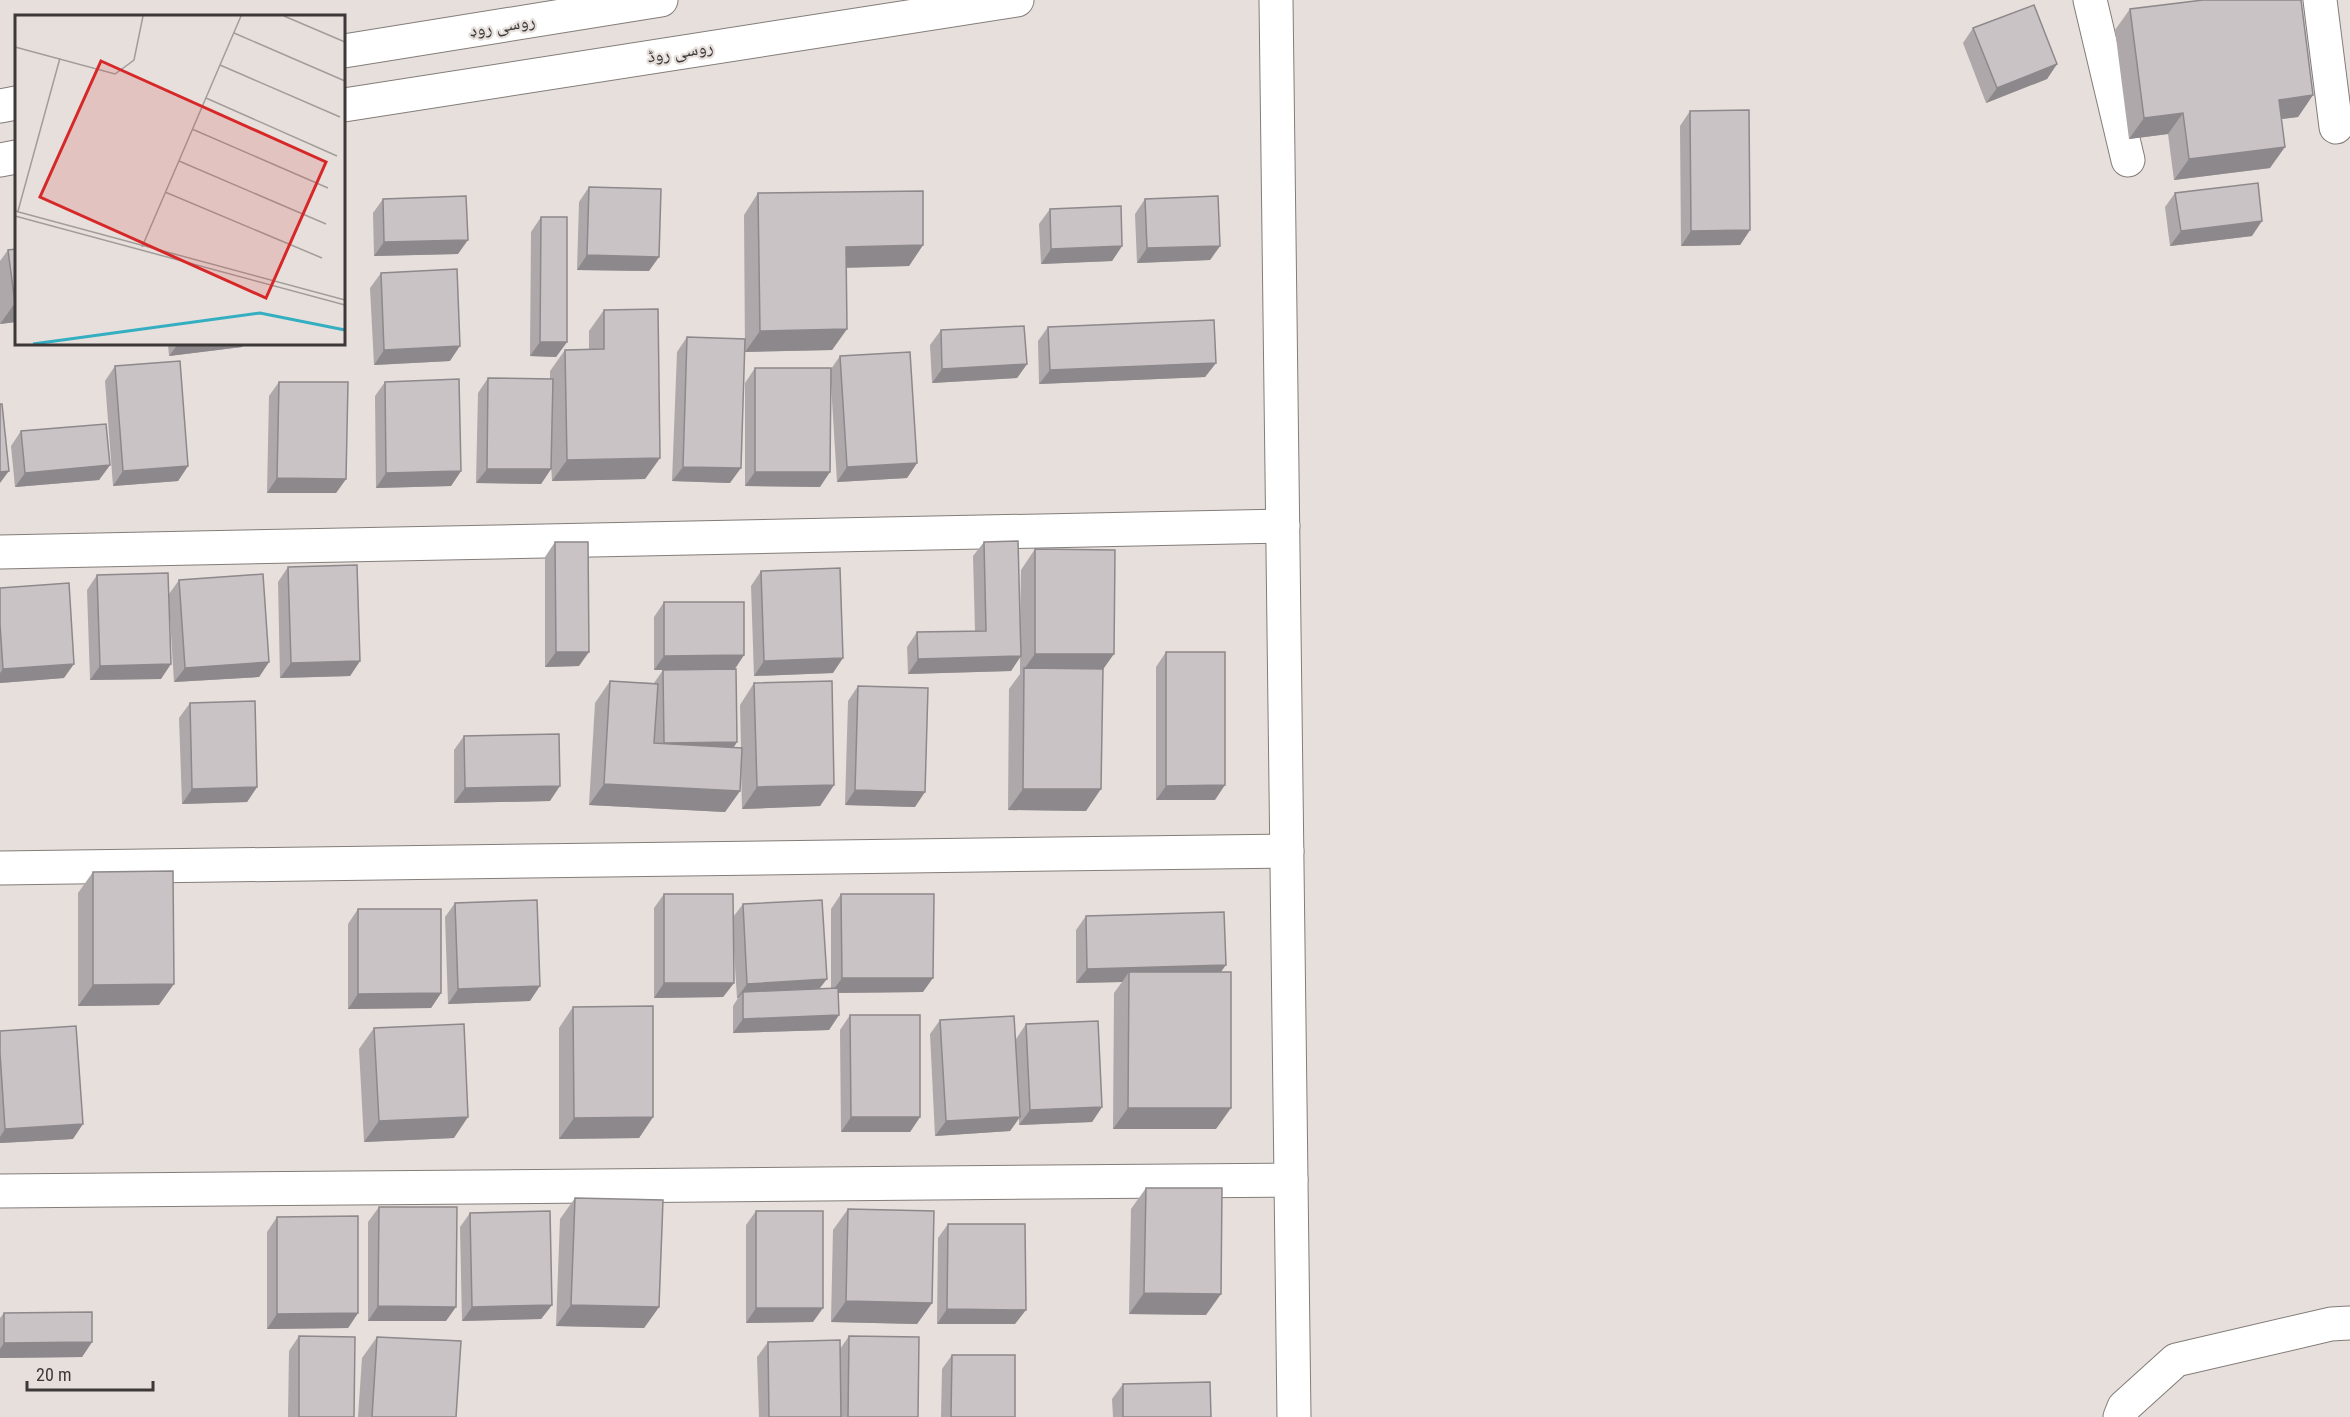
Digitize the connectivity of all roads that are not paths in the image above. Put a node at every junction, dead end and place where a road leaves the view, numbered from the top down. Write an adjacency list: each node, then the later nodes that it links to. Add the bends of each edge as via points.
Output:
1 (661, 0): 6 (street, روسی روډ)
2 (1017, 0): 8 (street, روسی روڈ)
3 (1276, 0): 14 (street)
4 (2090, 0): 13 (street)
5 (2320, 0): 10 (street)
6 (345, 51)
7 (15, 103): 9 (street)
8 (345, 105)
9 (0, 106)
10 (2336, 127)
11 (15, 157): 12 (street)
12 (0, 160)
13 (2128, 160)
14 (1283, 526): 15 (street); 16 (street)
15 (0, 552)
16 (1287, 851): 17 (street); 18 (street)
17 (0, 868)
18 (1291, 1180): 19 (street); 21 (street)
19 (0, 1191)
20 (2350, 1323): 22 (street, via 2176,1360 2124,1407)
21 (1294, 1417)
22 (2120, 1417)

